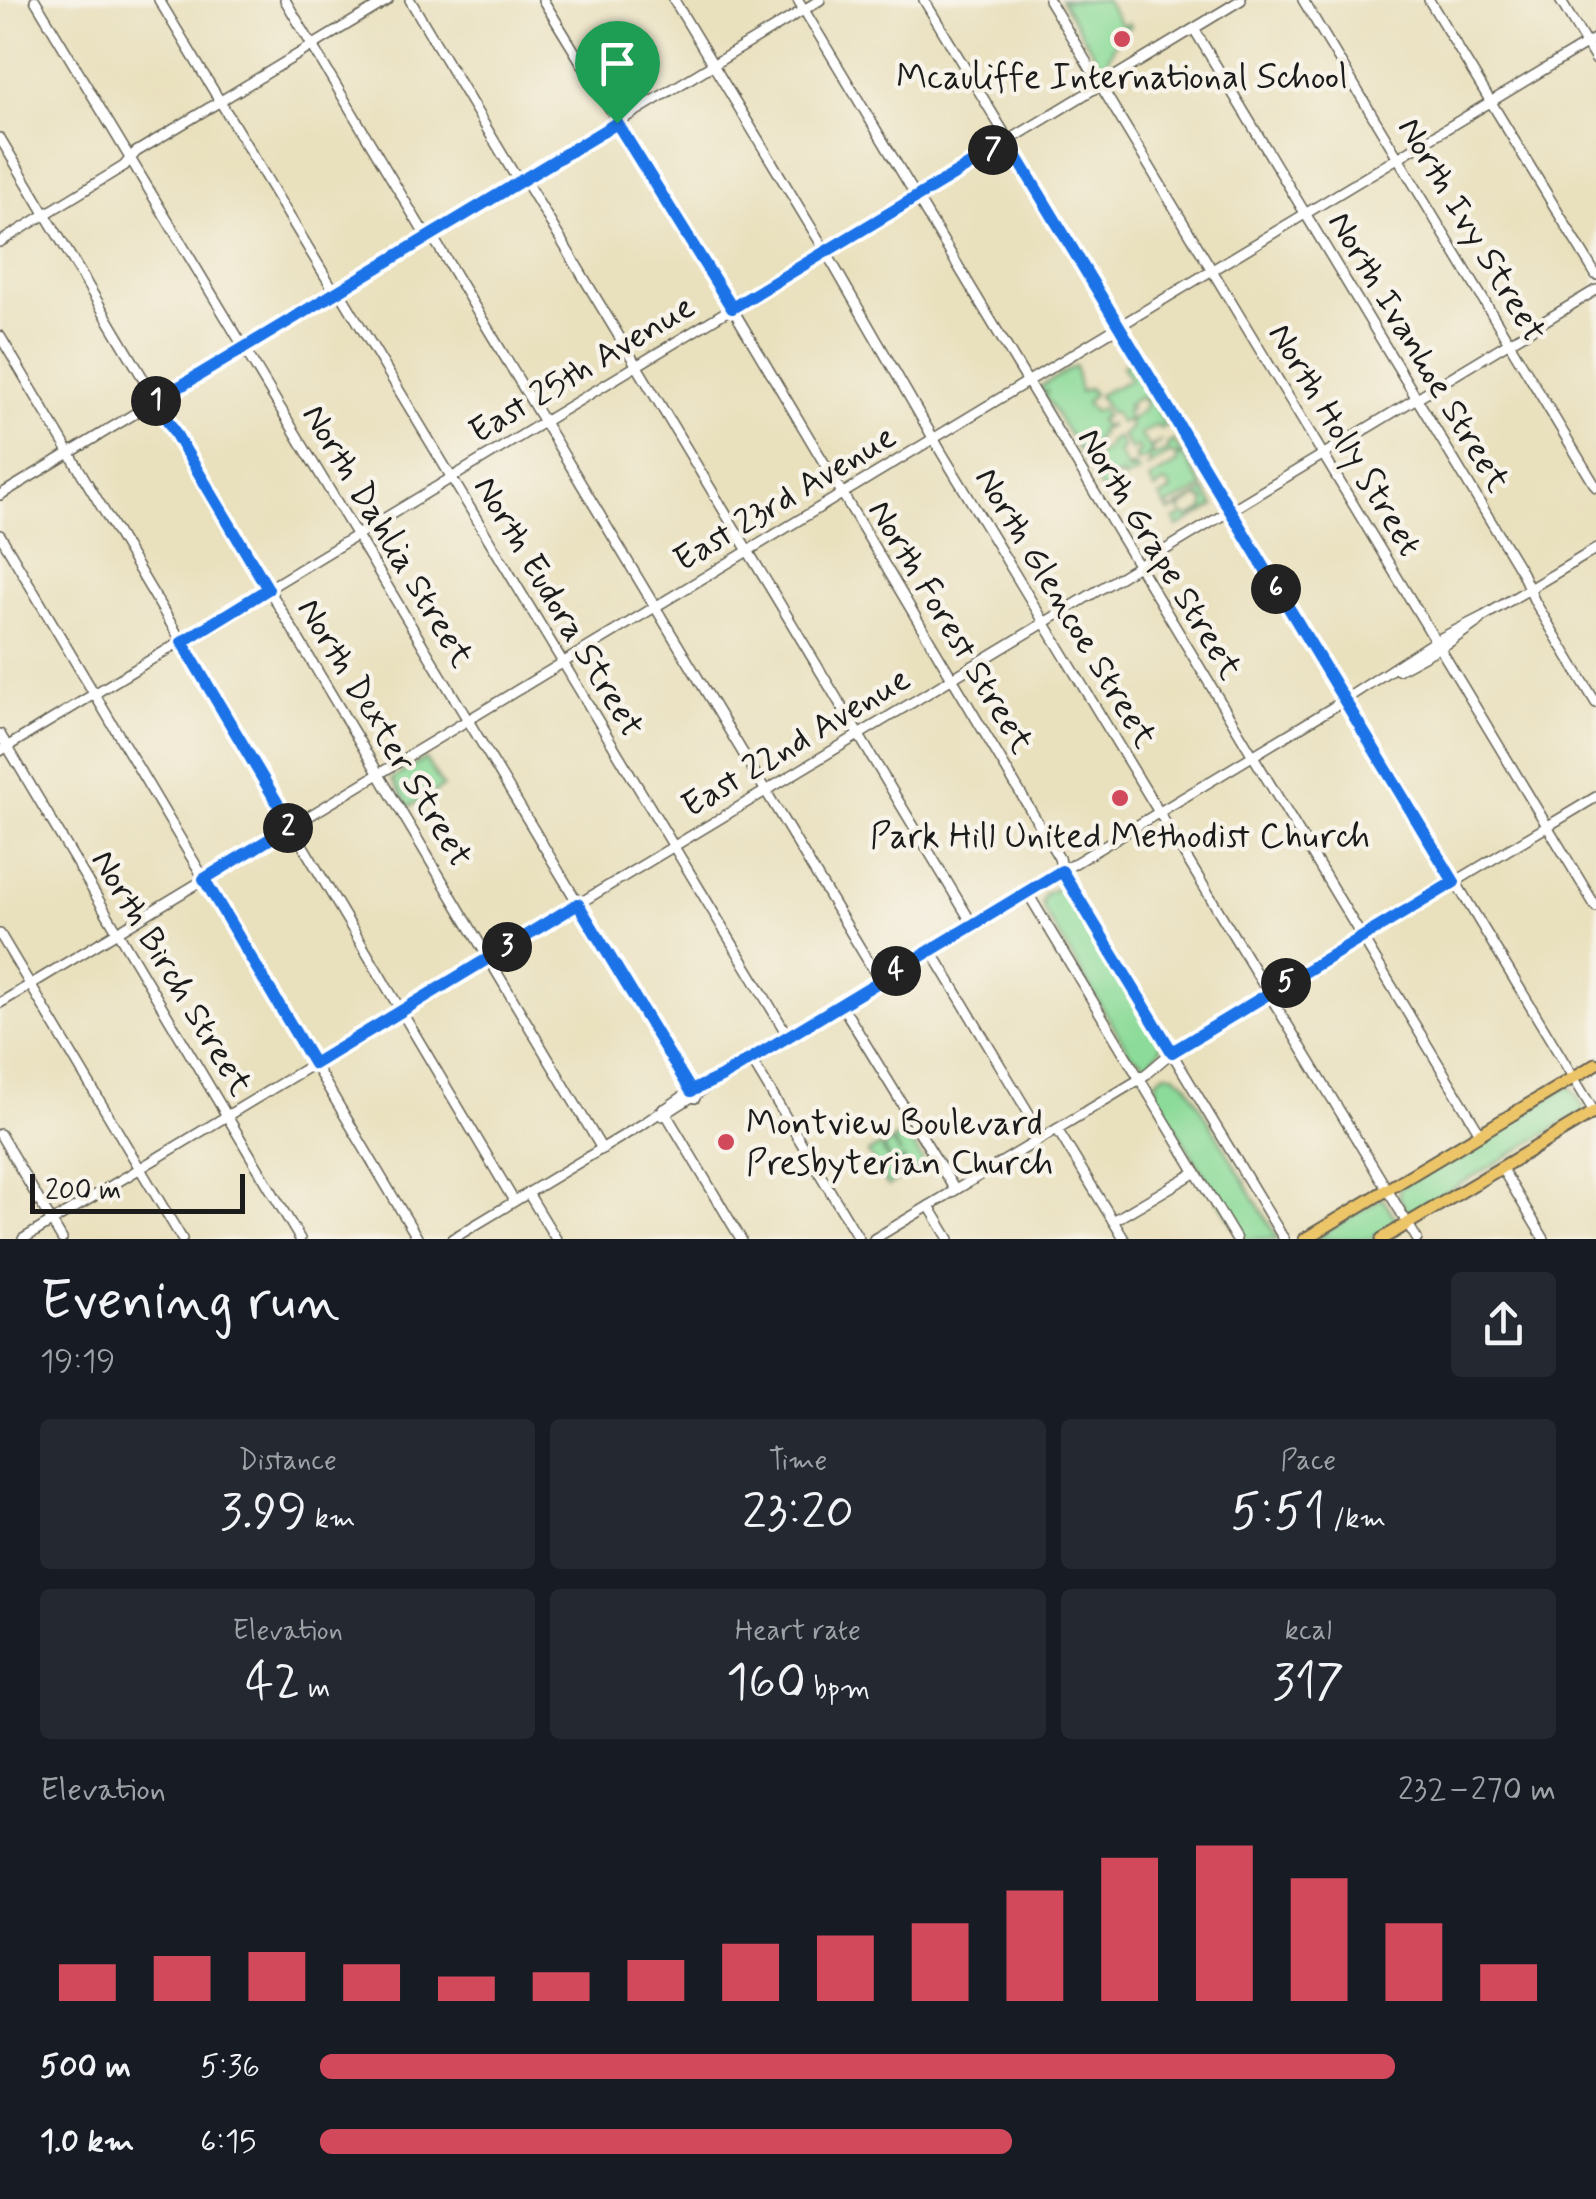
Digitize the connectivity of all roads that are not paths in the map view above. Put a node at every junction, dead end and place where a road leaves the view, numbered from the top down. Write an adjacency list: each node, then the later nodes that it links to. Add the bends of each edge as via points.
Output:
1 (35, 0): 28 (street, North Dahlia Street)
2 (159, 0): 22 (street, North Eudora Street)
3 (285, 0): 18 (street)
4 (388, 0): 18 (street)
5 (410, 0): 29 (street)
6 (543, 0): 24 (street, North Forest Street)
7 (674, 0): 20 (street, North Glencoe Street)
8 (820, 0): 15 (street)
9 (924, 0): 26 (street)
10 (1049, 0): 21 (street, North Holly Street)
11 (1241, 0): 16 (street, East 25th Avenue)
12 (1303, 0): 27 (street, North Ivy Street)
13 (1429, 0): 23 (street)
14 (1560, 0): 17 (street)
15 (801, 5): 20 (street); 30 (street, North Grape Street)
16 (1194, 29): 21 (street, East 25th Avenue); 32 (street, North Ivanhoe Street)
17 (1591, 41): 19 (street); 23 (street, East 23rd Avenue)
18 (312, 46): 22 (street); 33 (street)
19 (1596, 60)
20 (712, 65): 24 (street); 35 (street, North Glencoe Street)
21 (1100, 85): 26 (street, East 25th Avenue); 36 (street, North Holly Street)
22 (220, 102): 28 (street); 39 (street, North Eudora Street)
23 (1491, 102): 27 (street, East 23rd Avenue); 37 (street)
24 (617, 123): 29 (street); 40 (street, North Forest Street)
25 (0, 138): 31 (street, North Dexter Street)
26 (1008, 142): 30 (street, East 25th Avenue); 41 (street)
27 (1398, 158): 32 (street, East 23rd Avenue); 43 (street, North Ivy Street)
28 (131, 160): 31 (street); 44 (street, North Dahlia Street)
29 (522, 180): 33 (street); 45 (street)
30 (916, 197): 35 (street, East 25th Avenue); 46 (street, North Grape Street)
31 (45, 214): 34 (street); 48 (street, North Dexter Street)
32 (1305, 214): 36 (street, East 23rd Avenue); 47 (street, North Ivanhoe Street)
33 (430, 236): 39 (street); 49 (street)
34 (0, 242)
35 (826, 252): 40 (street, East 25th Avenue); 50 (street, North Glencoe Street)
36 (1212, 270): 41 (street, East 23rd Avenue); 52 (street, North Holly Street)
37 (1596, 274)
38 (1596, 290): 43 (street, East 22nd Avenue)
39 (337, 292): 44 (street); 53 (street, North Eudora Street)
40 (732, 308): 45 (street, East 25th Avenue); 55 (street, North Forest Street)
41 (1118, 326): 46 (street, East 23rd Avenue); 57 (street)
42 (0, 336): 51 (street)
43 (1509, 342): 47 (street, East 22nd Avenue); 54 (street, North Ivy Street)
44 (245, 347): 48 (street); 59 (street, North Dahlia Street)
45 (638, 365): 49 (street, East 25th Avenue); 61 (street)
46 (1026, 382): 50 (street, East 23rd Avenue); 62 (street, North Grape Street)
47 (1416, 398): 52 (street, East 22nd Avenue); 64 (street, North Ivanhoe Street)
48 (156, 401): 51 (street); 63 (street, North Dexter Street)
49 (544, 422): 53 (street, East 25th Avenue); 65 (street)
50 (934, 438): 55 (street, East 23rd Avenue); 66 (street, North Glencoe Street)
51 (70, 453): 56 (street); 67 (street)
52 (1324, 454): 57 (street, East 22nd Avenue); 68 (street, North Holly Street)
53 (452, 478): 59 (street, East 25th Avenue); 69 (street, North Eudora Street)
54 (1596, 487)
55 (841, 494): 61 (street, East 23rd Avenue); 70 (street, North Forest Street)
56 (0, 495)
57 (1229, 512): 62 (street, East 22nd Avenue); 72 (street)
58 (0, 535): 71 (street)
59 (358, 535): 63 (street, East 25th Avenue); 74 (street, North Dahlia Street)
60 (1596, 549): 64 (street)
61 (747, 550): 65 (street, East 23rd Avenue); 76 (street)
62 (1138, 567): 66 (street, East 22nd Avenue); 78 (street, North Grape Street)
63 (268, 589): 67 (street, East 25th Avenue); 79 (street, North Dexter Street)
64 (1529, 589): 68 (street); 73 (street, North Ivanhoe Street)
65 (654, 607): 69 (street, East 23rd Avenue); 80 (street)
66 (1044, 623): 70 (street, East 22nd Avenue); 82 (street, North Glencoe Street)
67 (182, 642): 71 (street, East 25th Avenue); 83 (street)
68 (1438, 644): 72 (street); 84 (street, North Holly Street)
69 (562, 662): 74 (street, East 23rd Avenue); 85 (street, North Eudora Street)
70 (953, 678): 76 (street, East 22nd Avenue); 86 (street, North Forest Street)
71 (94, 694): 77 (street, East 25th Avenue); 87 (street)
72 (1344, 701): 78 (street); 88 (street)
73 (1596, 703)
74 (467, 720): 79 (street, East 23rd Avenue); 90 (street, North Dahlia Street)
75 (0, 734): 77 (street, North Birch Street)
76 (859, 734): 80 (street, East 22nd Avenue); 92 (street)
77 (4, 749): 93 (street, North Birch Street)
78 (1252, 757): 82 (street); 95 (street, North Grape Street)
79 (378, 774): 83 (street, East 23rd Avenue); 97 (street, North Dexter Street)
80 (766, 790): 85 (street, East 22nd Avenue); 98 (street)
81 (1596, 797): 84 (street)
82 (1159, 813): 86 (street); 100 (street, North Glencoe Street)
83 (291, 826): 87 (street, East 23rd Avenue); 103 (street)
84 (1547, 826): 88 (street); 91 (street, North Holly Street)
85 (673, 847): 90 (street, East 22nd Avenue); 104 (street, North Eudora Street)
86 (1062, 871): 89 (street); 105 (street, North Forest Street)
87 (204, 879): 93 (street, East 23rd Avenue); 107 (street)
88 (1454, 882): 95 (street); 109 (street)
89 (1027, 892): 92 (street); 110 (street)
90 (578, 904): 97 (street, East 22nd Avenue); 111 (street, North Dahlia Street)
91 (1596, 907)
92 (973, 924): 96 (street)
93 (116, 932): 99 (street, East 23rd Avenue); 114 (street, North Birch Street)
94 (0, 934): 99 (street)
95 (1361, 938): 100 (street); 116 (street, North Grape Street)
96 (931, 950): 98 (street); 118 (street)
97 (488, 958): 103 (street, East 22nd Avenue); 119 (street, North Dexter Street)
98 (880, 981): 102 (street)
99 (30, 984): 101 (street, East 23rd Avenue); 121 (street)
100 (1268, 994): 105 (street); 124 (street, North Glencoe Street)
101 (0, 1003)
102 (842, 1004): 104 (street); 123 (street)
103 (401, 1011): 107 (street, East 22nd Avenue); 126 (street)
104 (788, 1036): 106 (street)
105 (1172, 1052): 110 (street); 144 (street, North Forest Street)
106 (751, 1059): 111 (street); 139 (street)
107 (314, 1064): 114 (street, East 22nd Avenue); 135 (street)
108 (1596, 1064): 109 (main road)
109 (1572, 1078): 113 (street); 116 (main road)
110 (1140, 1079): 115 (street); 122 (street)
111 (693, 1094): 112 (street)
112 (664, 1112): 119 (street); 138 (street)
113 (1595, 1113): 120 (main road)
114 (227, 1116): 121 (street, East 22nd Avenue); 134 (street, North Birch Street)
115 (1057, 1129): 118 (street); 129 (street)
116 (1480, 1133): 124 (main road)
117 (0, 1134): 128 (street)
118 (1044, 1137): 123 (street)
119 (602, 1149): 125 (street)
120 (1501, 1167): 130 (main road); 148 (street)
121 (139, 1169): 128 (street, East 22nd Avenue); 133 (street)
122 (1196, 1172): 129 (street); 143 (street)
123 (955, 1190): 127 (street)
124 (1387, 1190): 130 (street, North Glencoe Street); 145 (main road)
125 (528, 1193): 126 (street); 137 (street)
126 (514, 1201): 136 (street)
127 (929, 1206): 140 (street); 141 (street)
128 (52, 1221): 131 (street, East 22nd Avenue); 132 (street)
129 (1113, 1221): 142 (street)
130 (1408, 1224): 146 (main road); 147 (street, North Glencoe Street)
131 (22, 1239)
132 (62, 1239)
133 (182, 1239)
134 (300, 1239)
135 (418, 1239)
136 (452, 1239)
137 (556, 1239)
138 (740, 1239)
139 (859, 1239)
140 (874, 1239)
141 (949, 1239)
142 (1124, 1239)
143 (1236, 1239)
144 (1284, 1239)
145 (1305, 1239)
146 (1382, 1239)
147 (1417, 1239)
148 (1544, 1239)

